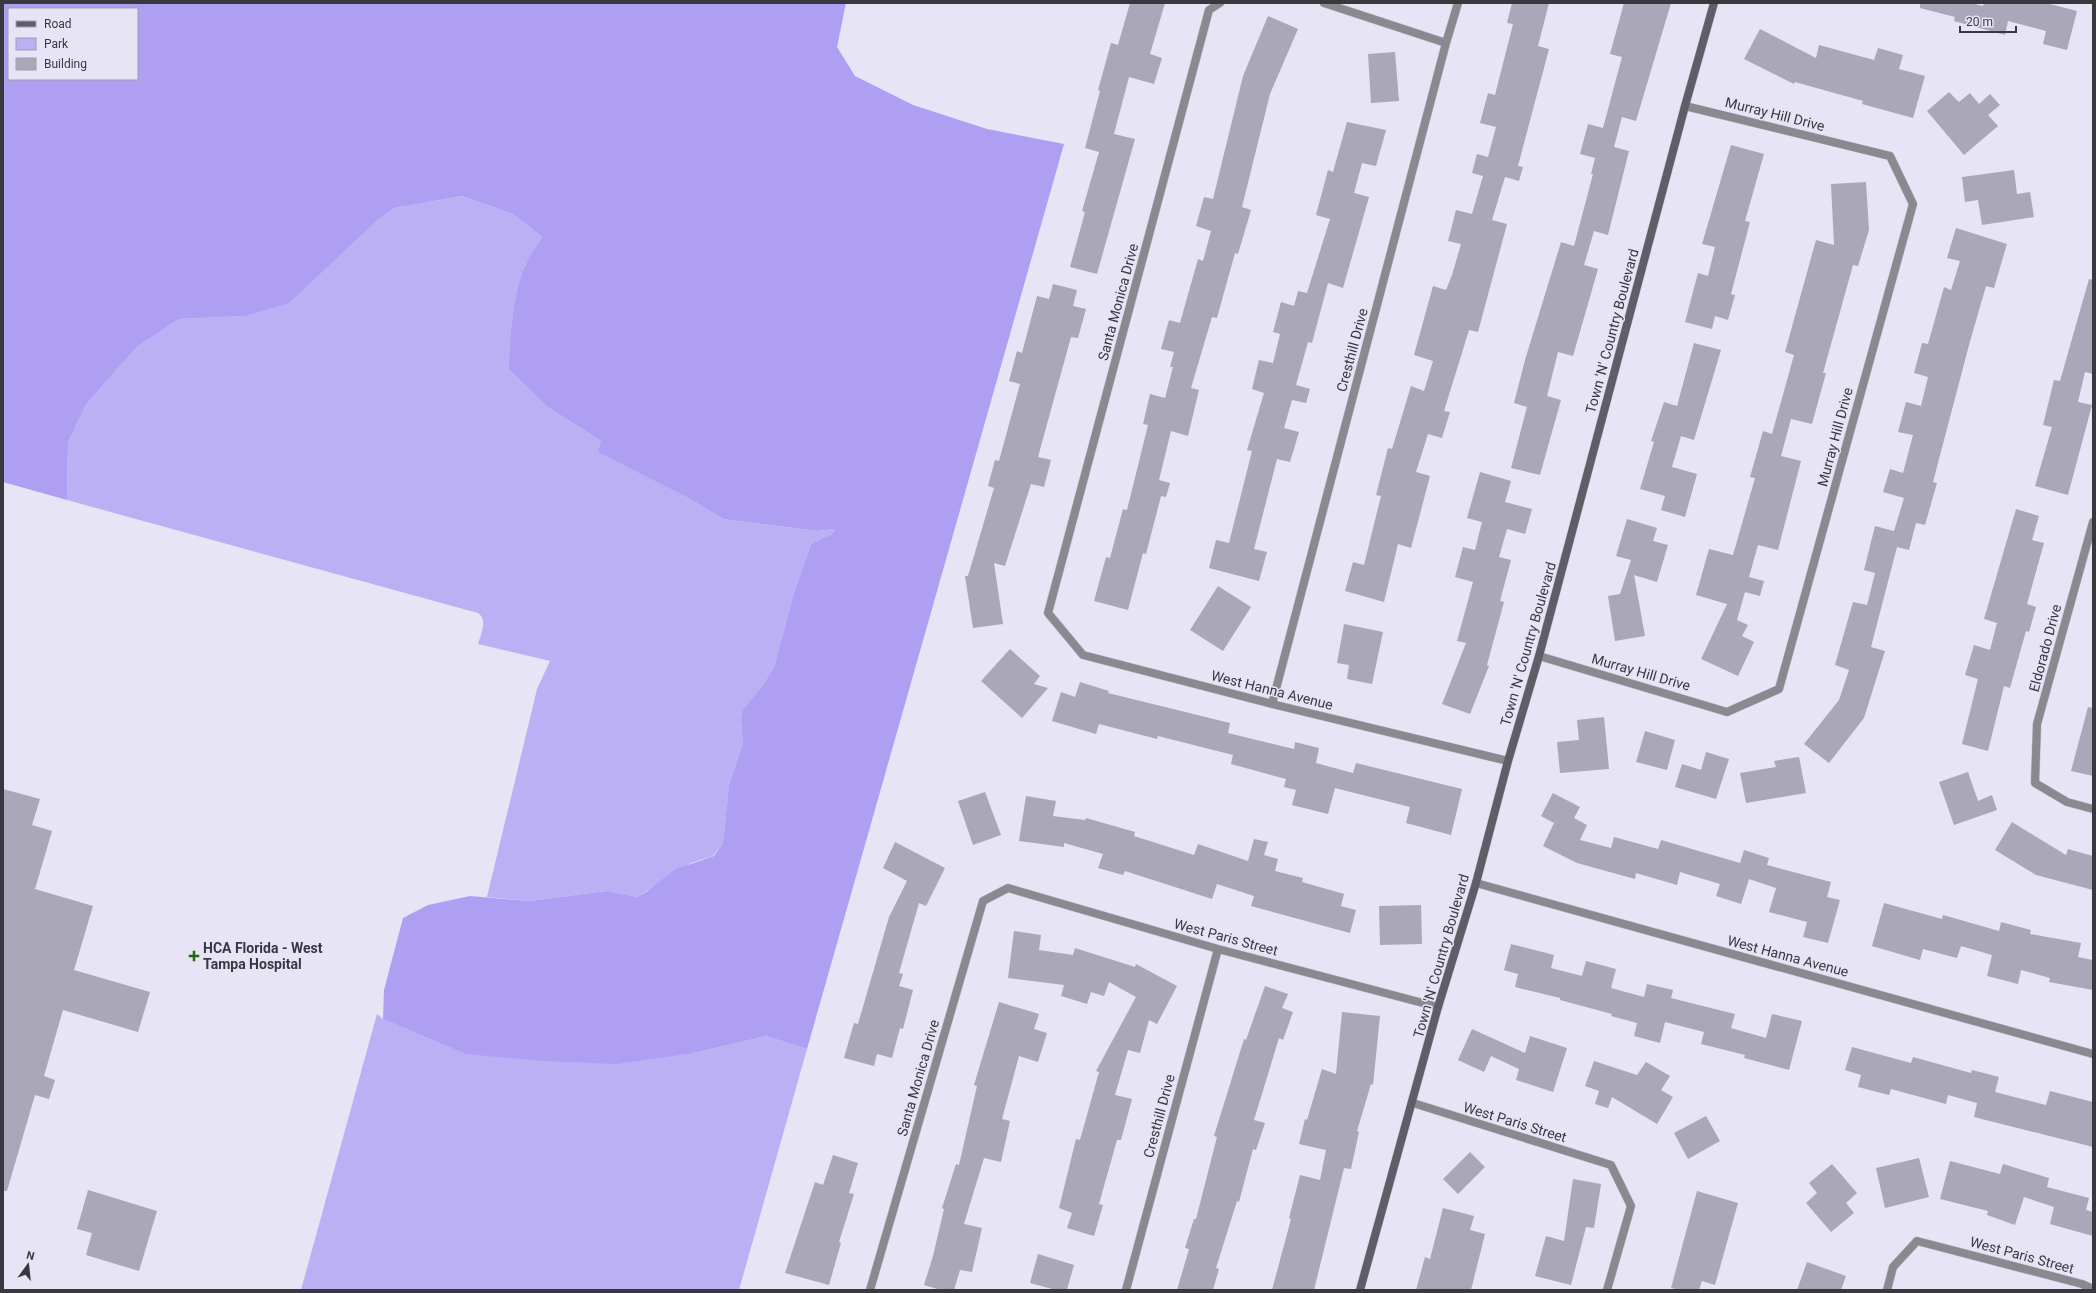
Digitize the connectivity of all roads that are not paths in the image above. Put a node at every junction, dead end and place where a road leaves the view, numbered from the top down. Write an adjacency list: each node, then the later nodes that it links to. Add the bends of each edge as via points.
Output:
1 (1220, 3): 8 (street, Santa Monica Drive, via 1209,10)
2 (1324, 3): 5 (street)
3 (1458, 3): 5 (street, Cresthill Drive)
4 (1714, 3): 6 (street, Town 'N' Country Boulevard)
5 (1446, 43): 10 (street, Cresthill Drive)
6 (1685, 106): 9 (street, Town 'N' Country Boulevard); 9 (street, Murray Hill Drive, via 1890,156 1913,204 1779,689 1728,712)
7 (2093, 522): 12 (street, Eldorado Drive, via 2038,724 2035,783 2067,802)
8 (1048, 614): 10 (street, West Hanna Avenue, via 1082,654)
9 (1539, 656): 11 (street, Town 'N' Country Boulevard)
10 (1272, 704): 11 (street, West Hanna Avenue)
11 (1508, 760): 13 (street, Town 'N' Country Boulevard)
12 (2093, 809)
13 (1476, 883): 16 (street, Town 'N' Country Boulevard); 17 (street, West Hanna Avenue)
14 (1008, 888): 15 (street, West Paris Street); 20 (street, Santa Monica Drive, via 983,900)
15 (1218, 949): 16 (street, West Paris Street); 21 (street, Cresthill Drive)
16 (1438, 1007): 18 (street, Town 'N' Country Boulevard)
17 (2093, 1054)
18 (1413, 1103): 22 (street, Town 'N' Country Boulevard); 23 (street, West Paris Street, via 1611,1165 1631,1206)
19 (2093, 1289): 24 (street, West Paris Street, via 1917,1241 1893,1267)
20 (870, 1290)
21 (1126, 1290)
22 (1360, 1290)
23 (1608, 1290)
24 (1887, 1290)

